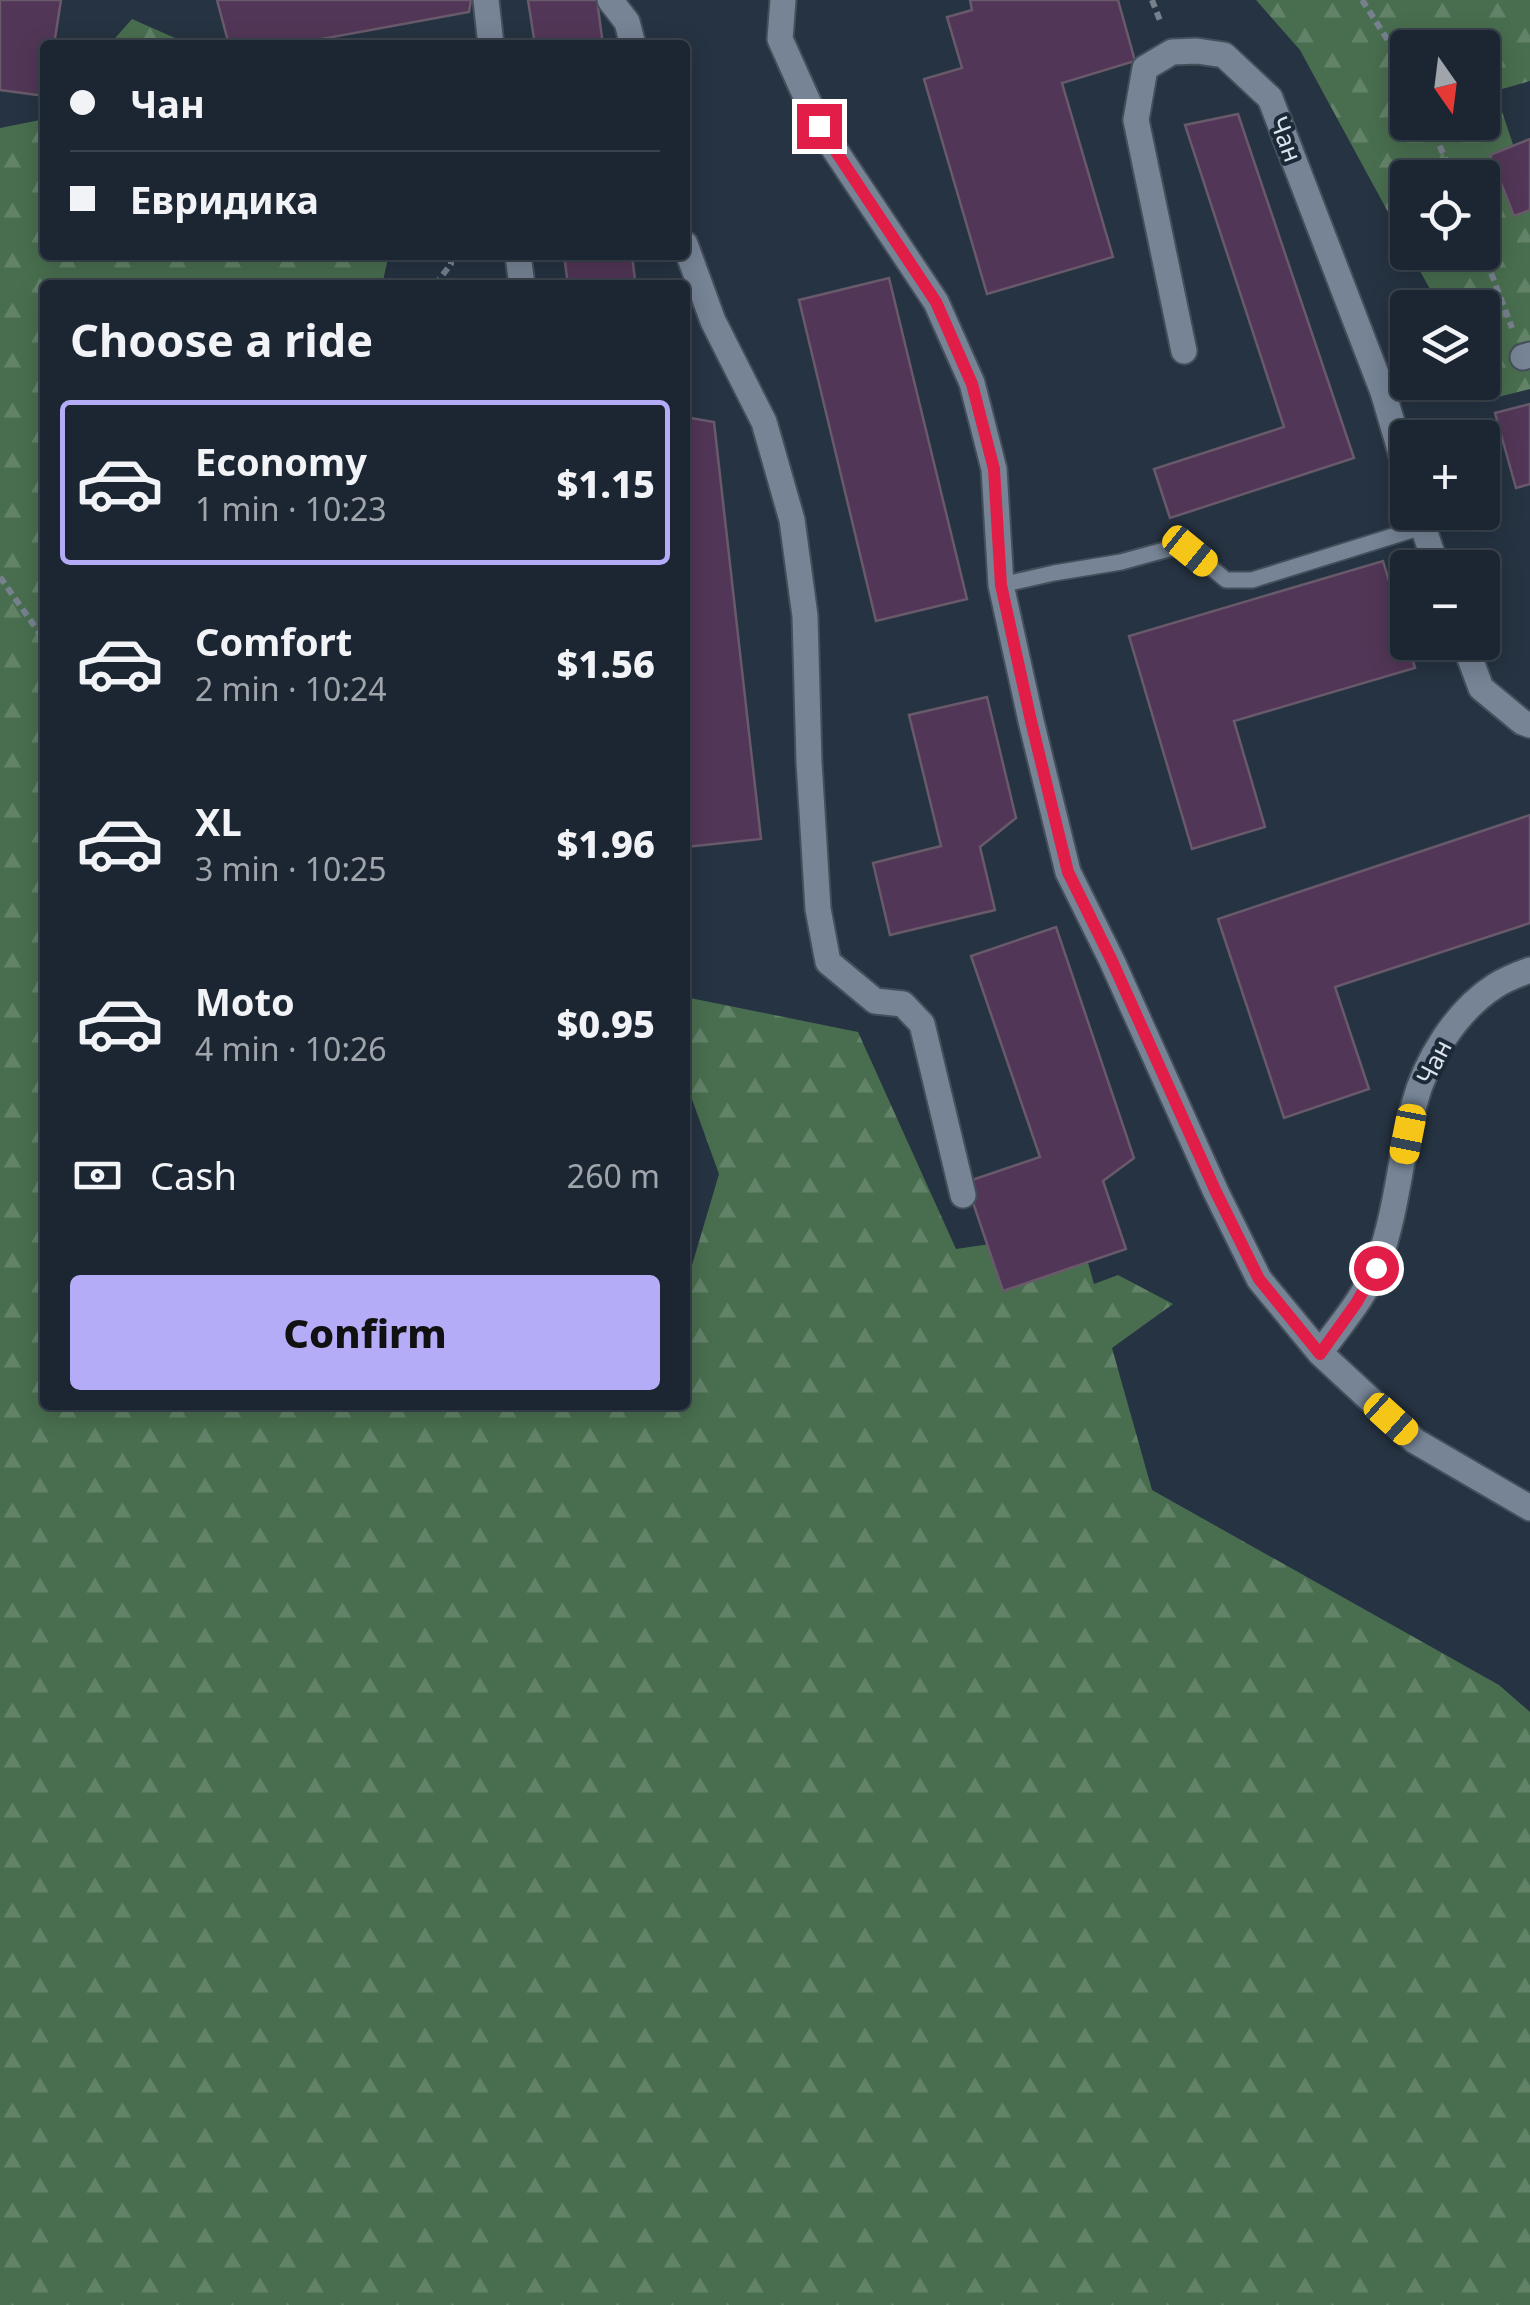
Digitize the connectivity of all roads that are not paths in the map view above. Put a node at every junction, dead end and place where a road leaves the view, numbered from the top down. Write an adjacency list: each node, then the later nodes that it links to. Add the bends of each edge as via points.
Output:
1 (486, 0): 4 (street)
2 (610, 0): 5 (street)
3 (783, 0): 10 (street, via 780,39 819,126 936,302 972,384 994,469)
4 (490, 40)
5 (631, 40)
6 (690, 258): 14 (street, via 713,321 764,422 792,520 805,616 818,910 828,962 875,1002 903,1004 922,1024)
7 (1184, 352): 8 (street, Чан, via 1136,120 1145,68 1172,52 1197,51 1224,55 1270,98)
8 (1391, 420)
9 (1392, 530): 10 (lane, via 1252,580 1226,580 1190,551 1172,548)
10 (1001, 585): 15 (street, via 1068,872 1259,1279)
11 (1471, 660): 12 (street, via 1481,688)
12 (1530, 725)
13 (1530, 970): 15 (street, Чан, via 1494,987 1467,1011 1429,1065 1414,1102 1376,1268)
14 (962, 1196)
15 (1320, 1354): 16 (street, via 1415,1441)
16 (1530, 1508)

